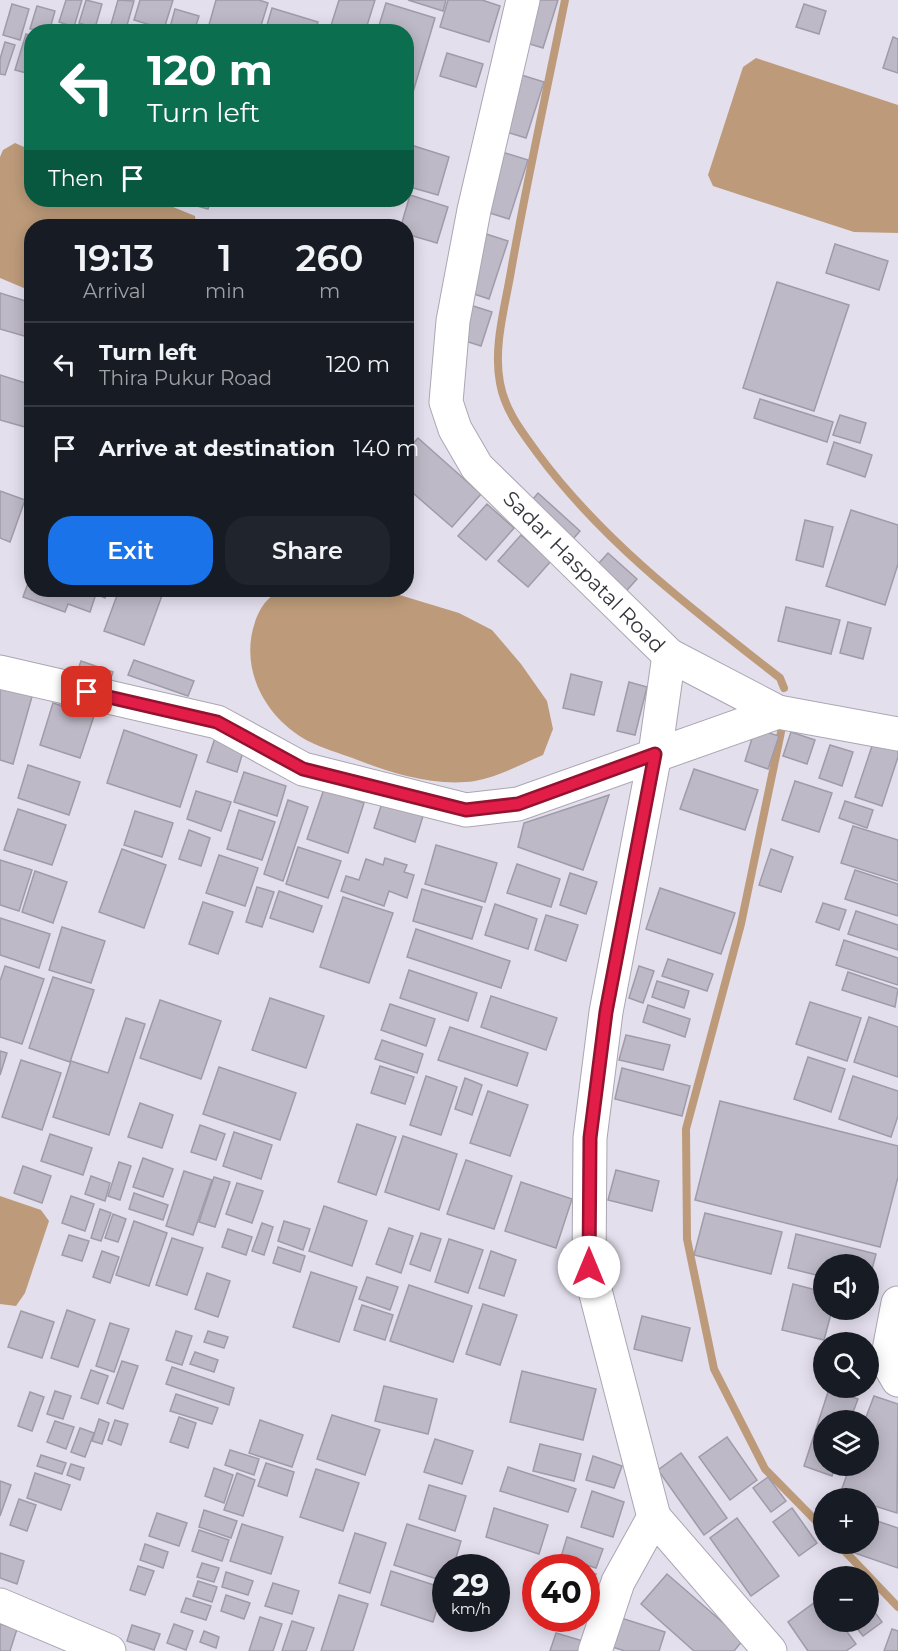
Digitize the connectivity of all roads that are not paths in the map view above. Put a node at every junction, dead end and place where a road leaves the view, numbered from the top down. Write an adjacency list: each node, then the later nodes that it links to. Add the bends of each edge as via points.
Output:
1 (523, 0): 2 (street, Sadar Haspatal Road, via 474,210 453,321 446,402 455,429 477,467)
2 (669, 655): 4 (street); 6 (street, Sadar Haspatal Road)
3 (0, 672): 6 (street, via 217,722 303,769 466,810 518,804)
4 (778, 712): 5 (street); 6 (street)
5 (898, 734)
6 (655, 754): 9 (street, Sadar Haspatal Road, via 606,1012 590,1138 589,1267)
7 (898, 1303): 8 (street, via 887,1361)
8 (898, 1380)
9 (654, 1516): 12 (street, via 618,1582); 13 (street, Sadar Haspatal Road)
10 (0, 1605): 11 (street)
11 (109, 1651)
12 (595, 1651)
13 (770, 1651)

